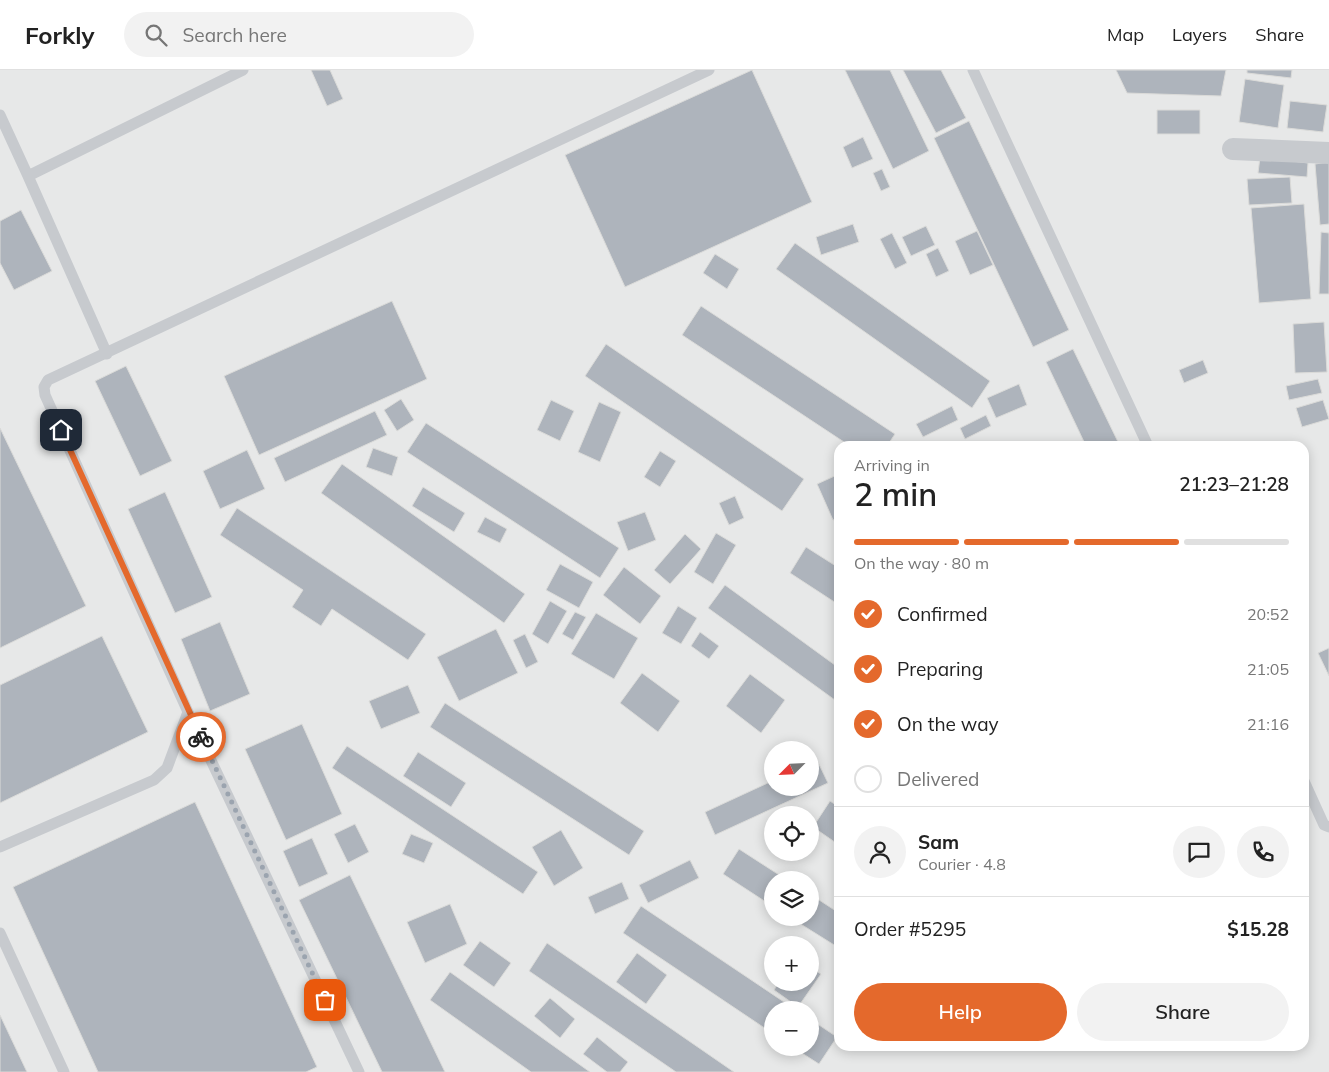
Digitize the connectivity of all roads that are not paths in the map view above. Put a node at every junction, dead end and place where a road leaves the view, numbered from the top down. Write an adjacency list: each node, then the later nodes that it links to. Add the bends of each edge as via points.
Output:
1 (243, 70): 7 (lane)
2 (709, 70): 8 (lane)
3 (973, 70): 9 (lane)
4 (0, 115): 7 (lane)
5 (1233, 149): 6 (street)
6 (1329, 153)
7 (28, 176): 8 (lane)
8 (107, 354): 10 (lane, via 48,380 44,387 45,395)
9 (1146, 441)
10 (188, 712): 13 (lane, via 167,768 154,780); 16 (lane)
11 (1309, 792): 12 (lane, via 1324,825)
12 (1329, 827)
13 (0, 847)
14 (0, 933): 15 (lane)
15 (64, 1072)
16 (359, 1072)

